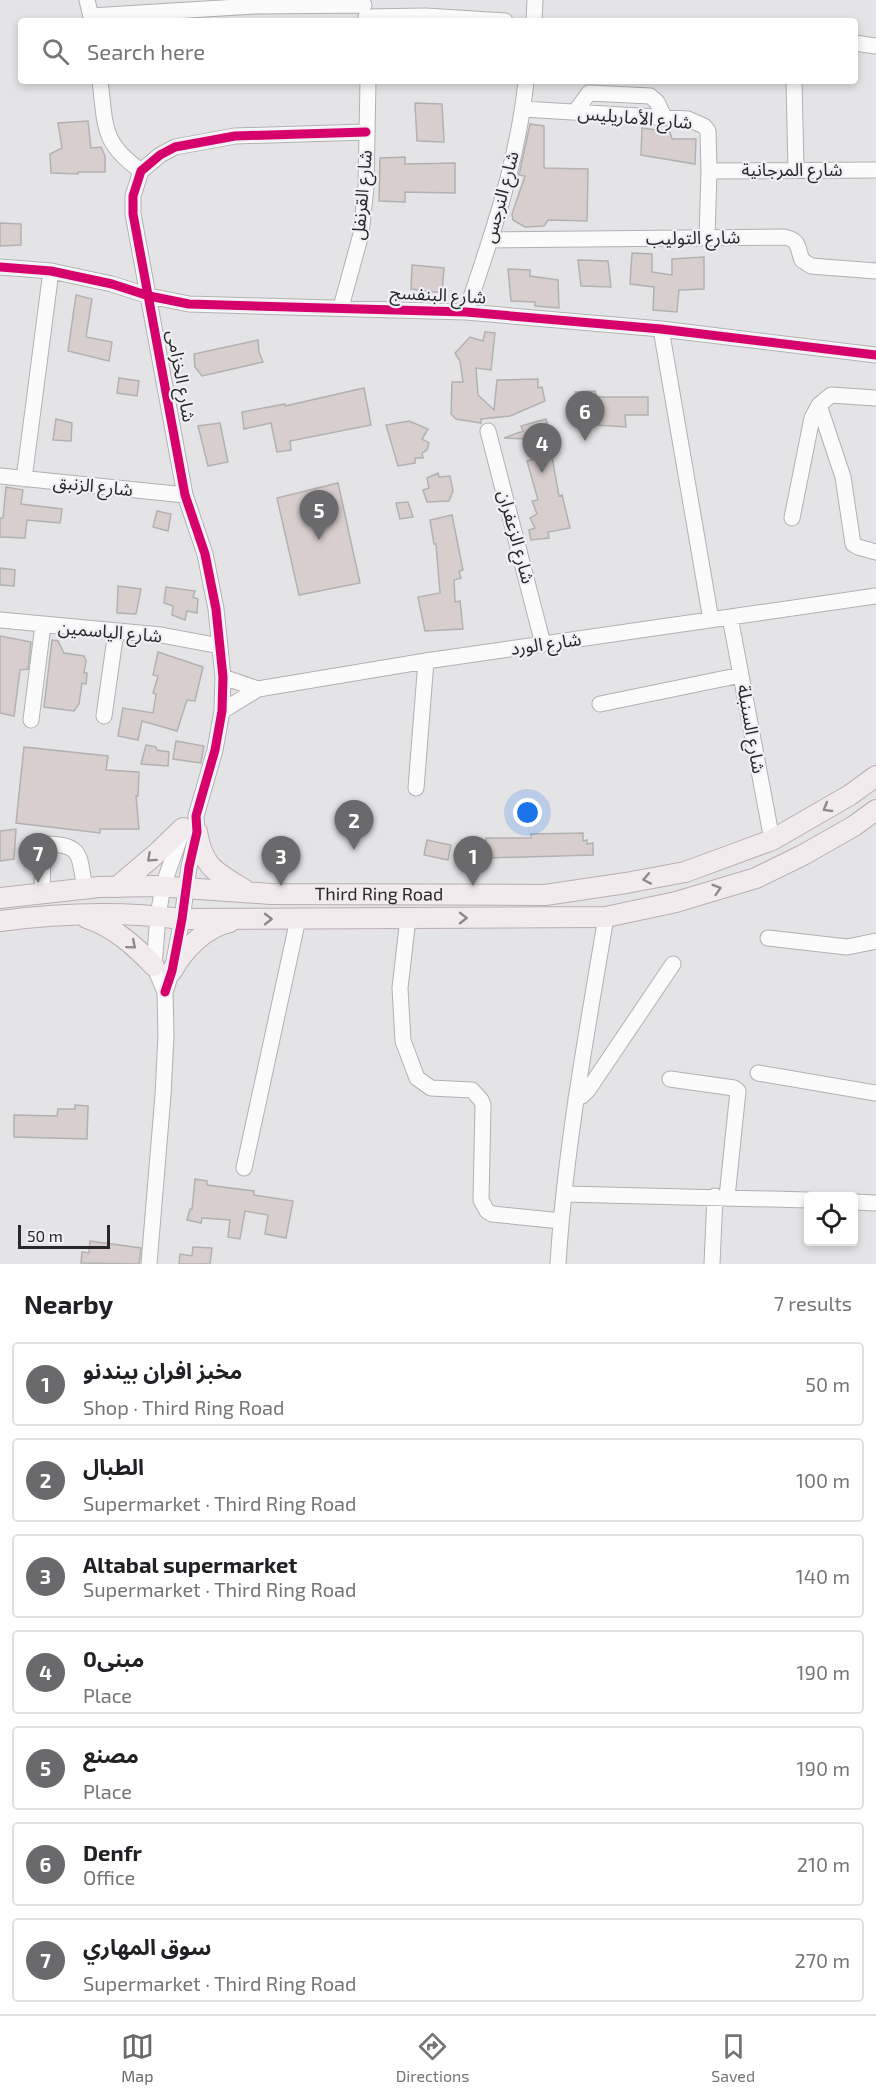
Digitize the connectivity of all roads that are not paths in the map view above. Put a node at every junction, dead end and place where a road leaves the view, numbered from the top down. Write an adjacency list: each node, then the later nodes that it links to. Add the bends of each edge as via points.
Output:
1 (87, 0): 4 (street)
2 (535, 0): 6 (street)
3 (365, 11): 4 (street, via 254,6); 5 (street)
4 (91, 18)
5 (458, 18)
6 (534, 18)
7 (858, 43): 8 (street)
8 (876, 46)
9 (100, 84): 17 (street, via 111,144)
10 (368, 84): 14 (street, شارع القرنفل)
11 (526, 84): 13 (street, شارع النرجس)
12 (794, 84): 15 (street)
13 (523, 109): 18 (street, شارع الأماريليس, via 688,119 708,131); 20 (street, شارع النرجس)
14 (366, 132): 17 (street, via 235,136 191,143 160,155); 25 (street, شارع القرنفل, via 361,234)
15 (796, 169): 16 (street, شارع المرجانية); 18 (street, شارع المرجانية)
16 (876, 170)
17 (141, 171): 24 (street, شارع الخزامى, via 133,196 133,214)
18 (709, 171): 19 (street, شارع الأماريليس)
19 (707, 238): 20 (street, شارع التوليب); 23 (street, شارع التوليب, via 790,238 799,243 802,260 811,266)
20 (491, 240): 26 (street, شارع النرجس)
21 (0, 267): 22 (street, شارع البنفسج)
22 (51, 271): 24 (street, شارع البنفسج); 33 (street)
23 (876, 271)
24 (149, 296): 25 (street, شارع البنفسج, via 189,304); 34 (street, شارع الخزامى)
25 (341, 308): 26 (street, شارع البنفسج)
26 (466, 312): 27 (street, شارع البنفسج)
27 (660, 329): 28 (street, شارع البنفسج); 40 (street)
28 (876, 355)
29 (876, 398): 30 (street, via 831,395)
30 (819, 405): 35 (street, via 812,418); 36 (street, via 843,477 853,544)
31 (488, 431): 43 (street, شارع الزعفران)
32 (0, 476): 33 (street, شارع الزنبق)
33 (24, 479): 34 (street, شارع الزنبق)
34 (185, 495): 44 (street, شارع الخزامى, via 205,554)
35 (792, 518)
36 (876, 552)
37 (876, 596): 38 (street, شارع الورد)
38 (730, 617): 40 (street, شارع الورد); 46 (street, شارع السنبلة)
39 (0, 620): 41 (street, شارع الياسمين)
40 (711, 620): 43 (street, شارع الورد)
41 (43, 626): 42 (street, شارع الياسمين); 52 (street)
42 (116, 631): 44 (street, شارع الياسمين); 51 (street)
43 (543, 644): 45 (street, شارع الورد)
44 (220, 646): 47 (street, شارع الخزامى)
45 (426, 661): 48 (street, شارع الورد); 54 (street)
46 (741, 675): 49 (street); 57 (street, شارع السنبلة)
47 (223, 677): 48 (street); 50 (street, شارع الخزامى)
48 (258, 689): 50 (street, شارع الورد)
49 (600, 704)
50 (222, 711): 56 (street, شارع الخزامى, via 210,769)
51 (104, 716)
52 (31, 720)
53 (876, 776): 57 (main road, Third Ring Road, one-way to 57)
54 (416, 788)
55 (876, 810): 67 (main road, Third Ring Road, one-way to 55, via 676,902 756,878 803,855)
56 (192, 825): 58 (main road, one-way to 58); 59 (street); 60 (street); 62 (main road, via 208,864)
57 (772, 840): 62 (main road, Third Ring Road, one-way to 62, via 685,872 545,895)
58 (117, 886): 59 (main road, Third Ring Road); 61 (main road, Third Ring Road)
59 (163, 886): 60 (main road, Third Ring Road); 66 (street)
60 (187, 888): 62 (main road, Third Ring Road); 69 (street)
61 (85, 889): 63 (main road, Third Ring Road); 63 (street, via 78,852 72,846 47,844 43,850)
62 (248, 892)
63 (42, 894): 64 (main road, Third Ring Road)
64 (0, 898)
65 (67, 914): 66 (main road, Third Ring Road); 72 (main road, Third Ring Road); 76 (main road, one-way to 76, via 107,926)
66 (158, 916): 69 (main road, Third Ring Road); 76 (street)
67 (606, 917): 68 (main road, Third Ring Road, one-way to 67); 80 (street)
68 (408, 918): 71 (main road, Third Ring Road); 87 (street, via 400,988 403,1041 417,1078 431,1088 472,1090 481,1100 481,1200 487,1211)
69 (182, 919): 70 (main road, Third Ring Road); 76 (street)
70 (242, 919): 71 (main road, Third Ring Road, one-way to 71); 76 (main road, via 204,934 178,961)
71 (298, 919): 81 (street)
72 (0, 921)
73 (768, 938): 74 (street, via 847,947)
74 (876, 941)
75 (673, 964): 80 (street, via 588,1090)
76 (163, 969): 88 (street, via 166,1035)
77 (758, 1073): 79 (street)
78 (670, 1079): 83 (street, via 738,1091)
79 (876, 1093)
80 (576, 1098): 82 (street)
81 (244, 1168)
82 (565, 1194): 83 (street); 87 (street)
83 (721, 1197): 84 (street); 90 (street)
84 (804, 1200)
85 (858, 1202): 86 (street)
86 (876, 1203)
87 (561, 1221): 89 (street)
88 (149, 1264)
89 (558, 1264)
90 (712, 1264)

